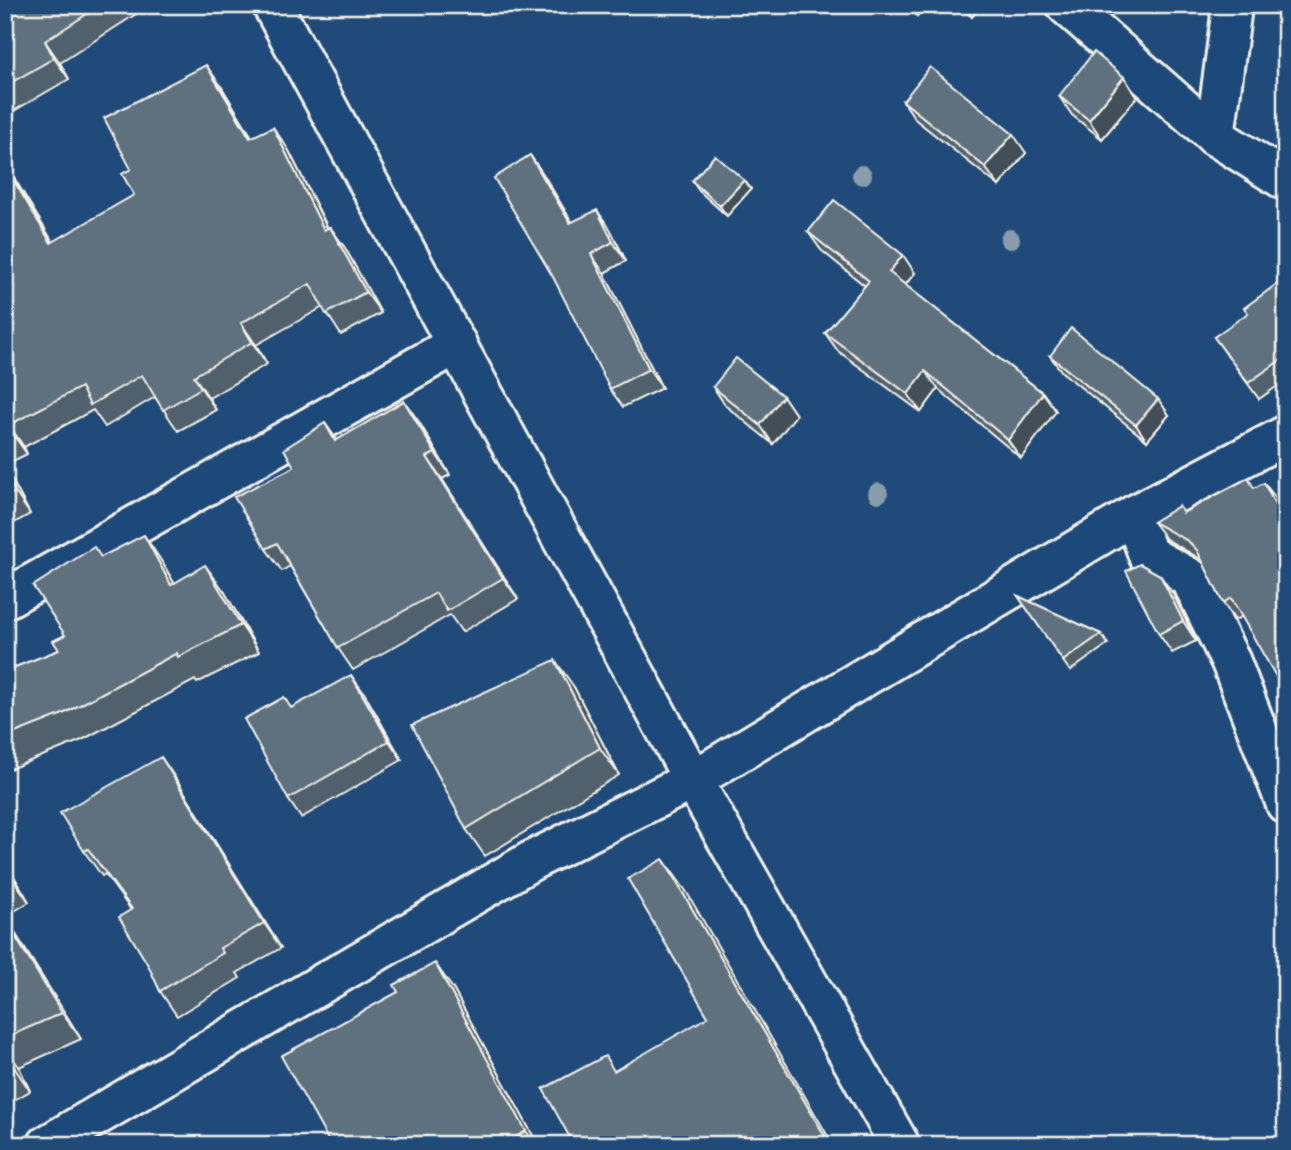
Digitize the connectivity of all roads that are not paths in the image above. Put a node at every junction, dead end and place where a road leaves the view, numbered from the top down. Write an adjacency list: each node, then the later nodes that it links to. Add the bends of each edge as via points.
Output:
1 (271, 5): 6 (street)
2 (1066, 5): 4 (street)
3 (1228, 5): 4 (street, via 1231,15)
4 (1215, 136): 5 (street)
5 (1286, 181)
6 (457, 344): 9 (street); 10 (street)
7 (1286, 435): 8 (street)
8 (1134, 515): 10 (street); 11 (street, via 1148,555 1190,578 1231,662)
9 (5, 599)
10 (693, 780): 12 (street, via 531,861); 13 (street)
11 (1286, 804)
12 (47, 1145)
13 (900, 1145)

